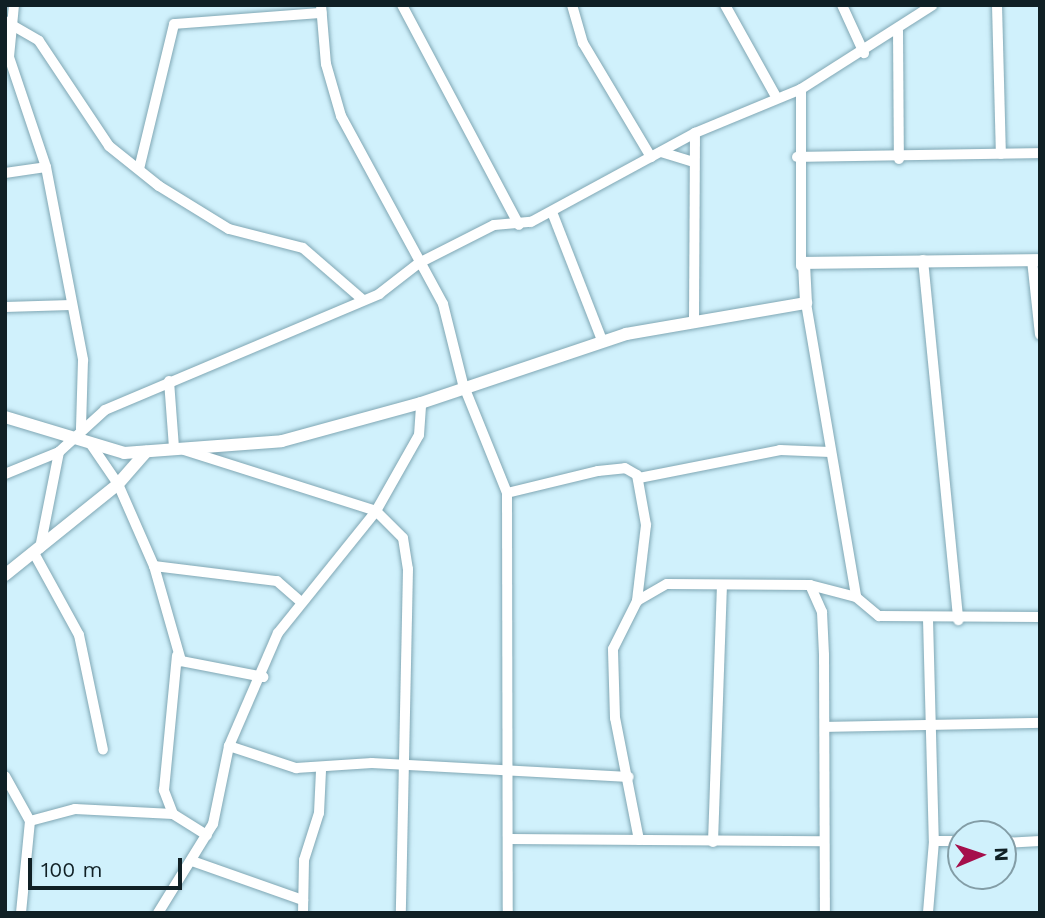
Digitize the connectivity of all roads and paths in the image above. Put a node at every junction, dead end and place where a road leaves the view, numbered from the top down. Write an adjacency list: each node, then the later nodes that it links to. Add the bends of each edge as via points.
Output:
1 (14, 5): 12 (street)
2 (402, 5): 29 (street)
3 (572, 5): 21 (street, via 583,43)
4 (724, 5): 17 (street)
5 (842, 5): 14 (street)
6 (912, 5): 11 (street)
7 (933, 5): 11 (street)
8 (998, 5): 19 (street)
9 (321, 9): 10 (street); 32 (street, via 326,64 341,116)
10 (236, 10): 26 (street, via 181,20 172,28)
11 (912, 20): 13 (street)
12 (9, 24): 15 (street); 26 (street, via 49,53 109,146)
13 (898, 31): 14 (street); 23 (street)
14 (864, 53): 16 (street)
15 (7, 63): 25 (street)
16 (801, 89): 17 (street); 22 (street)
17 (775, 94): 18 (street)
18 (695, 133): 21 (street); 24 (street)
19 (1001, 153): 20 (street); 23 (street)
20 (1040, 153)
21 (656, 154): 24 (street); 28 (street)
22 (797, 157): 23 (street); 33 (street)
23 (900, 159)
24 (694, 162): 38 (street)
25 (46, 167): 27 (street); 36 (street)
26 (139, 169): 34 (street, via 209,220 303,248)
27 (5, 173)
28 (552, 212): 29 (street); 40 (street)
29 (519, 225): 32 (street, via 494,225)
30 (923, 260): 31 (street); 33 (street); 66 (street)
31 (1036, 260): 39 (street)
32 (419, 262): 34 (street, via 401,282); 42 (street, via 443,304)
33 (801, 265): 35 (street)
34 (363, 300): 41 (street)
35 (806, 303): 38 (street); 50 (street)
36 (71, 305): 37 (street); 45 (street, via 83,360)
37 (5, 307)
38 (694, 320): 40 (street)
39 (1040, 335)
40 (602, 340): 42 (street)
41 (169, 381): 45 (street, via 105,410); 47 (street)
42 (463, 384): 43 (street); 54 (street)
43 (421, 403): 47 (street, via 282,440); 55 (street, via 419,435)
44 (5, 417): 45 (street)
45 (78, 434): 46 (street); 48 (street)
46 (90, 443): 49 (street); 53 (street)
47 (176, 448): 49 (street); 55 (street)
48 (59, 452): 51 (street); 56 (street)
49 (145, 452): 53 (street)
50 (830, 452): 52 (street, via 780,450); 61 (street)
51 (5, 474)
52 (639, 478): 54 (street, via 625,468 598,471); 63 (street, via 646,525)
53 (118, 484): 56 (street); 57 (street)
54 (507, 493): 75 (street)
55 (376, 511): 62 (street, via 317,590); 74 (street, via 403,538 408,569)
56 (38, 553): 58 (street); 73 (street, via 79,635)
57 (154, 566): 62 (street, via 277,581); 67 (street)
58 (5, 575)
59 (810, 584): 60 (street); 61 (street); 71 (street, via 823,620)
60 (722, 586): 63 (street, via 667,584); 88 (street)
61 (856, 597): 65 (street, via 879,616)
62 (300, 601): 68 (street, via 278,634)
63 (637, 601): 78 (street, via 613,649 615,718)
64 (1040, 617): 66 (street)
65 (928, 619): 66 (street); 70 (street)
66 (958, 620)
67 (177, 656): 68 (street, via 197,667); 79 (street, via 164,790)
68 (263, 677): 72 (street)
69 (1040, 723): 70 (street)
70 (933, 724): 71 (street); 85 (street)
71 (826, 727): 84 (street)
72 (229, 746): 76 (street, via 283,767); 81 (street)
73 (103, 750)
74 (404, 765): 75 (street); 76 (street); 95 (street)
75 (507, 769): 78 (street); 82 (street)
76 (321, 770): 91 (street)
77 (5, 776): 80 (street)
78 (629, 777): 83 (street)
79 (173, 814): 80 (street, via 75,809); 81 (street)
80 (30, 821): 92 (street)
81 (207, 835): 90 (street)
82 (509, 839): 83 (street); 96 (street)
83 (639, 840): 88 (street)
84 (822, 841): 88 (street); 97 (street)
85 (934, 841): 86 (street); 98 (street)
86 (947, 841)
87 (1040, 841): 89 (street)
88 (713, 842)
89 (1017, 842)
90 (192, 861): 91 (street); 93 (street)
91 (303, 900): 94 (street)
92 (21, 913)
93 (158, 913)
94 (303, 913)
95 (401, 913)
96 (508, 913)
97 (825, 913)
98 (928, 913)

